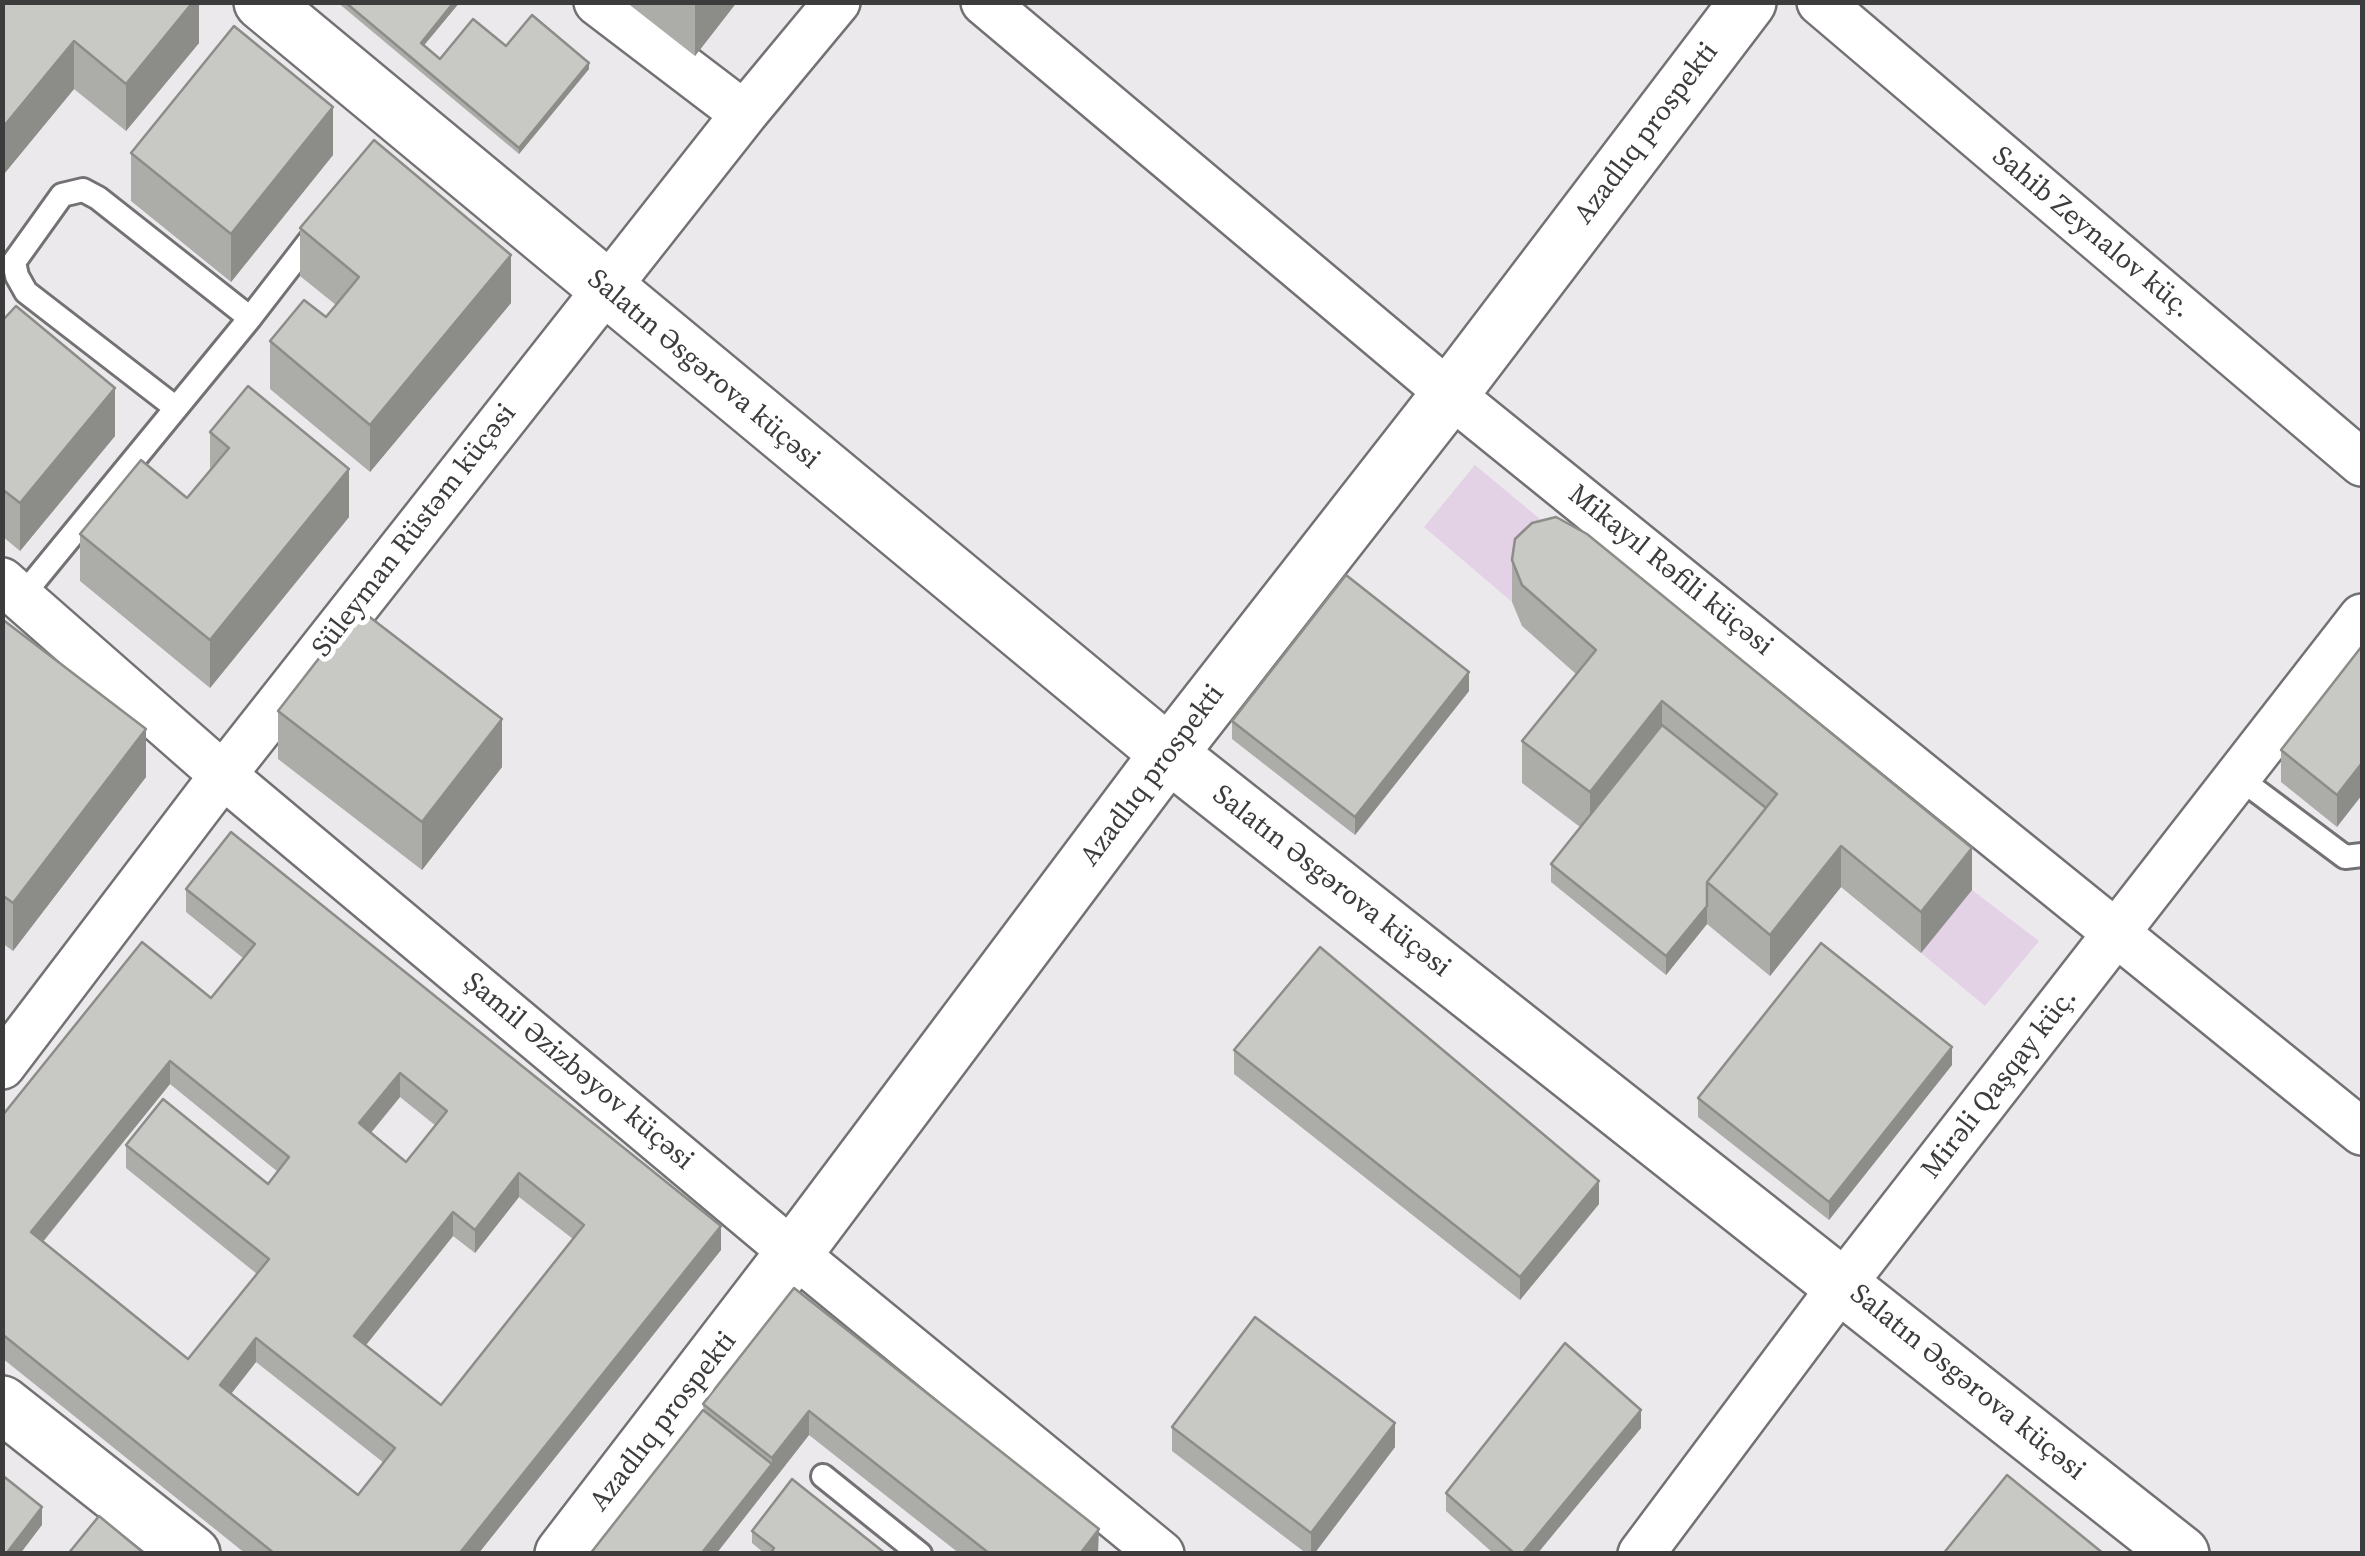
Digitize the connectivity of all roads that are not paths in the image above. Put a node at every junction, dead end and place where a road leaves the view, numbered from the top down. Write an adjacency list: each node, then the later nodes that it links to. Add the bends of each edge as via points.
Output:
1 (262, 2): 9 (main road, Salatın Əsgərova küçəsi, via 399,128)
2 (596, 2): 7 (street)
3 (837, 2): 7 (street, Süleyman Rüstəm küçəsi)
4 (984, 2): 11 (street, Mikayıl Rəfili küçəsi)
5 (1748, 2): 11 (main road, Azadlıq prospekti)
6 (1820, 2): 13 (street, Sahib Zeynalov küç.)
7 (744, 114): 9 (street, Süleyman Rüstəm küçəsi)
8 (328, 218): 10 (lane)
9 (606, 290): 16 (main road, Salatın Əsgərova küçəsi); 17 (street, Süleyman Rüstəm küçəsi)
10 (250, 318): 12 (lane); 12 (lane, via 98,198 83,190 62,195 14,262 17,276 26,292)
11 (1450, 394): 16 (main road, Azadlıq prospekti); 20 (street, Mikayıl Rəfili küçəsi)
12 (176, 408): 14 (lane)
13 (2362, 463)
14 (12, 589): 17 (street, Şamil Əzizbəyov küçəsi)
15 (2362, 617): 18 (street, Mirəli Qaşqay küç.)
16 (1169, 754): 23 (main road, Azadlıq prospekti); 24 (main road, Salatın Əsgərova küçəsi)
17 (223, 775): 21 (street, Süleyman Rüstəm küçəsi); 23 (street, Şamil Əzizbəyov küçəsi)
18 (2238, 777): 19 (lane, via 2345,858); 20 (street, Mirəli Qaşqay küç.)
19 (2362, 855)
20 (2118, 932): 22 (street, Mikayıl Rəfili küçəsi); 24 (street, Mirəli Qaşqay küç.)
21 (5, 1057)
22 (2362, 1132)
23 (794, 1253): 27 (street, Şamil Əzizbəyov küçəsi); 29 (main road, Azadlıq prospekti)
24 (1843, 1284): 31 (street, Mirəli Qaşqay küç.); 32 (main road, Salatın Əsgərova küçəsi)
25 (2, 1404): 28 (main road)
26 (822, 1476): 30 (lane)
27 (1145, 1548)
28 (192, 1554)
29 (563, 1554)
30 (920, 1554)
31 (1641, 1554)
32 (2180, 1554)

